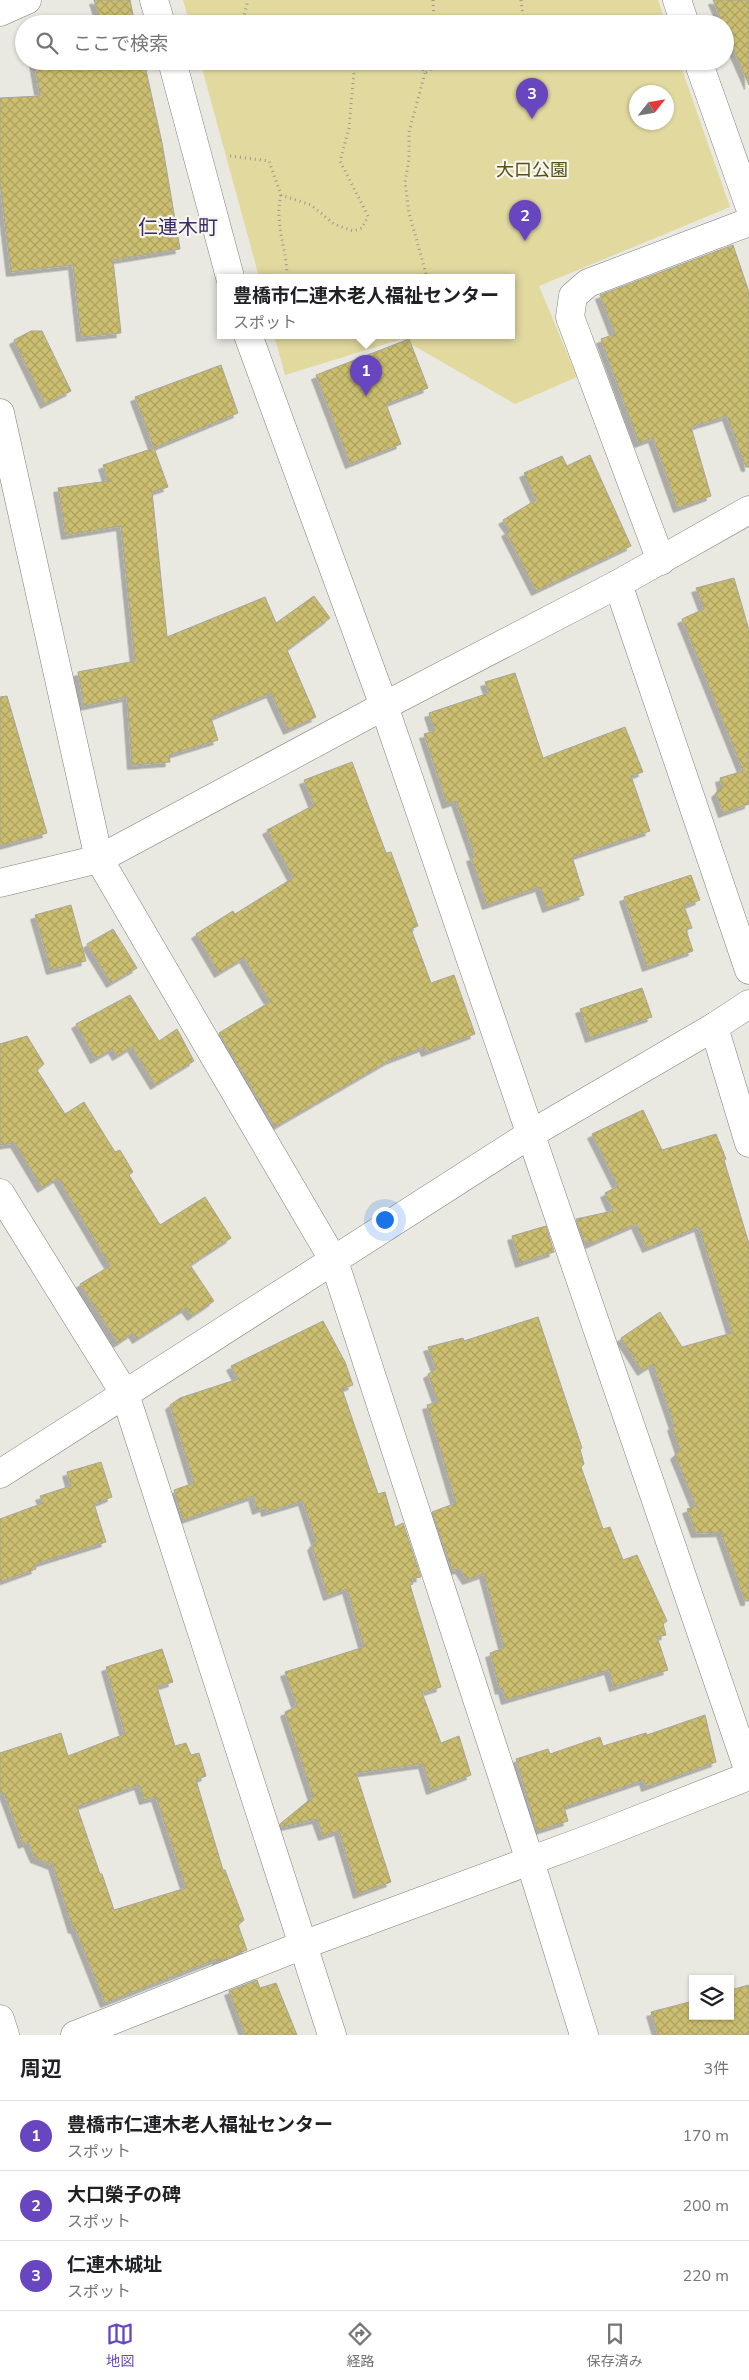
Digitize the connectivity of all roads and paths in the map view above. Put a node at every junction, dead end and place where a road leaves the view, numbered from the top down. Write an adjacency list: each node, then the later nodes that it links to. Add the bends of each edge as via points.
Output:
1 (27, 0): 7 (street)
2 (154, 0): 8 (street)
3 (248, 0): 9 (path)
4 (433, 0): 10 (path)
5 (521, 0): 11 (path)
6 (676, 0): 12 (street)
7 (0, 12)
8 (158, 15)
9 (244, 15)
10 (434, 15)
11 (523, 15)
12 (682, 15)
13 (174, 70): 23 (street)
14 (354, 70): 20 (path, via 349,128 340,161 368,216 367,222 353,232 334,224 311,205)
15 (423, 70): 18 (path)
16 (430, 70): 18 (path)
17 (701, 70): 21 (street)
18 (425, 73): 25 (path, via 409,132 405,182 409,213)
19 (233, 156): 20 (path, via 269,161)
20 (281, 195): 24 (path, via 279,226)
21 (749, 205)
22 (749, 222): 29 (street, via 588,283 573,296 570,317)
23 (229, 274)
24 (287, 274)
25 (426, 274)
26 (249, 339): 31 (street)
27 (0, 413): 32 (street)
28 (749, 510): 29 (street)
29 (661, 561): 30 (street)
30 (618, 584): 31 (street); 34 (street)
31 (384, 706): 32 (street); 37 (street)
32 (99, 859): 33 (street); 40 (street)
33 (0, 883)
34 (749, 970)
35 (749, 1004): 36 (street)
36 (714, 1027): 37 (street); 38 (street)
37 (529, 1135): 40 (street); 43 (street)
38 (749, 1143)
39 (0, 1193): 41 (street)
40 (334, 1261): 41 (street); 44 (street)
41 (125, 1394): 42 (street); 45 (street)
42 (0, 1474)
43 (749, 1774): 44 (street)
44 (530, 1860): 45 (street); 50 (street)
45 (303, 1945): 48 (street); 49 (street)
46 (0, 2018): 47 (street)
47 (5, 2035)
48 (75, 2035)
49 (332, 2035)
50 (584, 2035)

